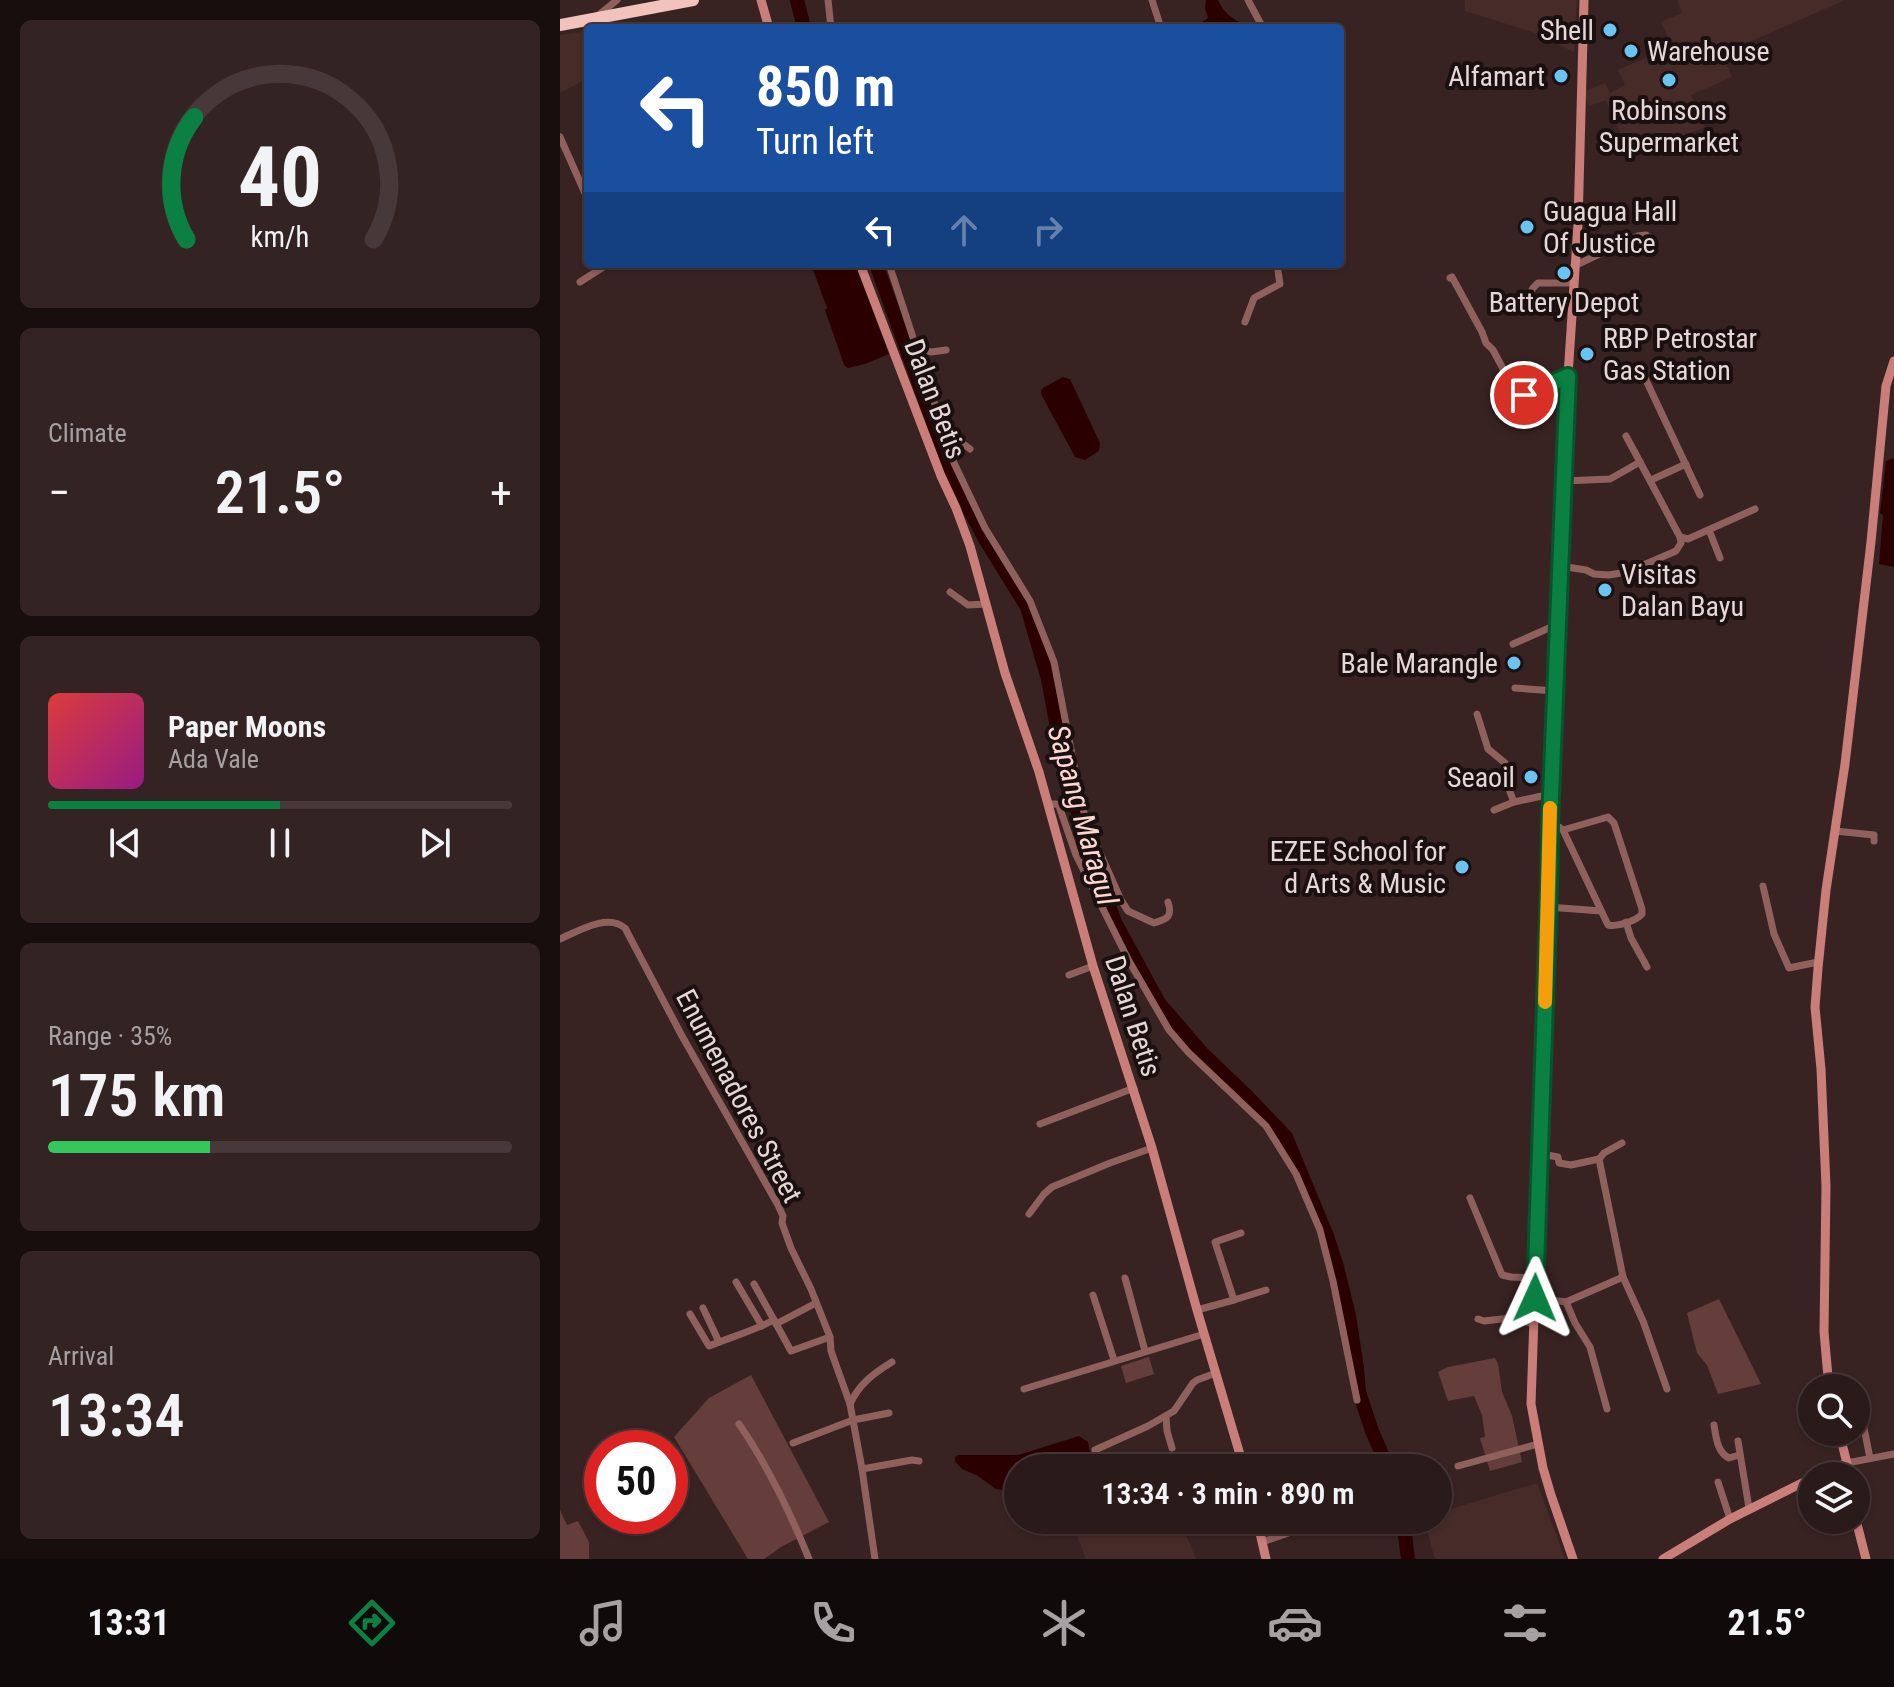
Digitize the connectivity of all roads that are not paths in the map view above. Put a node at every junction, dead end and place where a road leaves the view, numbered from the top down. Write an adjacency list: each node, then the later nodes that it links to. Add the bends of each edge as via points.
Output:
1 (617, 0): 8 (street)
2 (693, 0): 8 (highway)
3 (761, 0): 9 (street)
4 (828, 0): 10 (street)
5 (1152, 0): 11 (street)
6 (1248, 0): 12 (street)
7 (1584, 0): 17 (street)
8 (594, 19): 13 (highway)
9 (768, 24)
10 (831, 24)
11 (1160, 24)
12 (1261, 24)
13 (560, 25)
14 (560, 137): 15 (street)
15 (584, 191)
16 (1653, 241): 17 (street, via 1638,236)
17 (1574, 266): 24 (street)
18 (602, 268): 23 (street)
19 (862, 268): 46 (street, Dalan Betis, via 956,508)
20 (890, 268): 27 (street)
21 (1278, 268): 26 (street, via 1280,284 1254,298)
22 (1450, 278): 30 (street, via 1516,393 1520,396)
23 (580, 282)
24 (1573, 283): 25 (street, via 1538,283); 30 (street)
25 (1531, 292)
26 (1245, 322)
27 (915, 347): 28 (street); 32 (street)
28 (946, 350)
29 (1894, 361): 59 (street, via 1886,386)
30 (1568, 376): 38 (street)
31 (1645, 378): 36 (street)
32 (945, 430): 34 (street); 61 (street, via 954,463 985,528 1043,630 1085,817 1121,900 1128,911 1154,923 1167,918)
33 (1626, 436): 35 (street)
34 (970, 449)
35 (1640, 462): 37 (street); 38 (street, via 1610,479)
36 (1686, 464): 37 (street); 39 (street)
37 (1651, 480): 42 (street)
38 (1564, 481): 44 (street)
39 (1700, 495)
40 (1755, 509): 41 (street)
41 (1709, 530): 42 (street); 43 (street)
42 (1680, 537): 44 (street, via 1676,551 1627,572 1594,574)
43 (1720, 558)
44 (1560, 566): 47 (street)
45 (950, 592): 46 (street, via 968,605)
46 (986, 604): 54 (street, Dalan Betis)
47 (1558, 624): 48 (street); 50 (street)
48 (1513, 644)
49 (1515, 688): 50 (street)
50 (1555, 691): 52 (street)
51 (1477, 714): 53 (street, via 1488,749 1505,763)
52 (1551, 794): 53 (street); 56 (street)
53 (1514, 802): 55 (street)
54 (1048, 804): 67 (street, Dalan Betis); 107 (street, via 1059,806 1076,855 1169,1030 1266,1126 1296,1174 1320,1230)
55 (1494, 810)
56 (1550, 821): 58 (street); 62 (street)
57 (1874, 824): 59 (street, via 1874,838)
58 (1563, 830): 63 (street); 64 (street, via 1608,817 1614,823 1642,914)
59 (1835, 831): 66 (street)
60 (1763, 886): 66 (street, via 1774,934 1789,968)
61 (1168, 902)
62 (1548, 907): 63 (street); 74 (street)
63 (1601, 911): 64 (street, via 1608,925)
64 (1626, 922): 68 (street)
65 (560, 939): 89 (street, Enumenadores Street, via 610,920 622,924 778,1205)
66 (1818, 962): 104 (street, via 1815,1007 1826,1186)
67 (1093, 966): 69 (street); 70 (street, Dalan Betis)
68 (1647, 967)
69 (1069, 975)
70 (1134, 1088): 71 (street); 73 (street, Dalan Betis)
71 (1040, 1124)
72 (1622, 1143): 75 (street)
73 (1152, 1148): 77 (street, via 1052,1187); 91 (street, Dalan Betis)
74 (1541, 1154): 75 (street, via 1571,1165); 81 (street)
75 (1599, 1159): 79 (street)
76 (1470, 1198): 81 (street, via 1502,1275)
77 (1029, 1214)
78 (1241, 1233): 87 (street, via 1215,1242)
79 (1623, 1277): 88 (street); 106 (street)
80 (1125, 1278): 100 (street)
81 (1535, 1278): 86 (street)
82 (736, 1282): 96 (street)
83 (754, 1284): 94 (street)
84 (1266, 1290): 87 (street)
85 (1093, 1295): 101 (street)
86 (1535, 1298): 88 (street); 95 (street)
87 (1234, 1300): 91 (street)
88 (1566, 1302): 109 (street, via 1590,1347)
89 (816, 1303): 94 (street); 98 (street, Enumenadores Street)
90 (703, 1308): 99 (street)
91 (1197, 1310): 97 (street, Dalan Betis)
92 (690, 1314): 99 (street, via 707,1345)
93 (1478, 1319): 95 (street)
94 (775, 1322): 96 (street); 98 (street, via 793,1352)
95 (1534, 1324): 117 (street, via 1531,1404)
96 (762, 1326): 99 (street)
97 (1204, 1334): 100 (street); 103 (street, Dalan Betis)
98 (830, 1337): 108 (street, Enumenadores Street)
99 (719, 1342)
100 (1145, 1351): 101 (street)
101 (1114, 1360): 105 (street)
102 (892, 1362): 108 (street, via 867,1379)
103 (1216, 1373): 111 (street, via 1193,1383 1178,1408); 121 (street, Dalan Betis)
104 (1828, 1374)
105 (1024, 1389)
106 (1667, 1389)
107 (1357, 1400)
108 (850, 1404): 112 (street, Enumenadores Street)
109 (1607, 1409)
110 (889, 1413): 112 (street)
111 (1166, 1416): 119 (street); 120 (street)
112 (853, 1420): 116 (street); 128 (street, Enumenadores Street)
113 (739, 1424): 137 (street, via 783,1499)
114 (1714, 1425): 123 (street, via 1724,1455)
115 (1738, 1441): 123 (street)
116 (793, 1443)
117 (1538, 1444): 127 (street); 140 (street)
118 (1868, 1446): 124 (street)
119 (1172, 1448)
120 (1095, 1450)
121 (1240, 1454)
122 (1894, 1454): 124 (street)
123 (1739, 1455): 131 (street)
124 (1870, 1458): 126 (street)
125 (919, 1461): 128 (street)
126 (1860, 1462)
127 (1458, 1466)
128 (862, 1469): 138 (street, Enumenadores Street)
129 (1718, 1482): 132 (street)
130 (1798, 1485): 131 (street)
131 (1749, 1508): 132 (street)
132 (1730, 1519): 141 (street)
133 (1260, 1534): 136 (street)
134 (1289, 1534): 136 (street)
135 (1860, 1534): 142 (street)
136 (1262, 1542): 139 (street)
137 (809, 1559)
138 (875, 1559)
139 (1266, 1559)
140 (1573, 1559)
141 (1663, 1559)
142 (1866, 1559)

